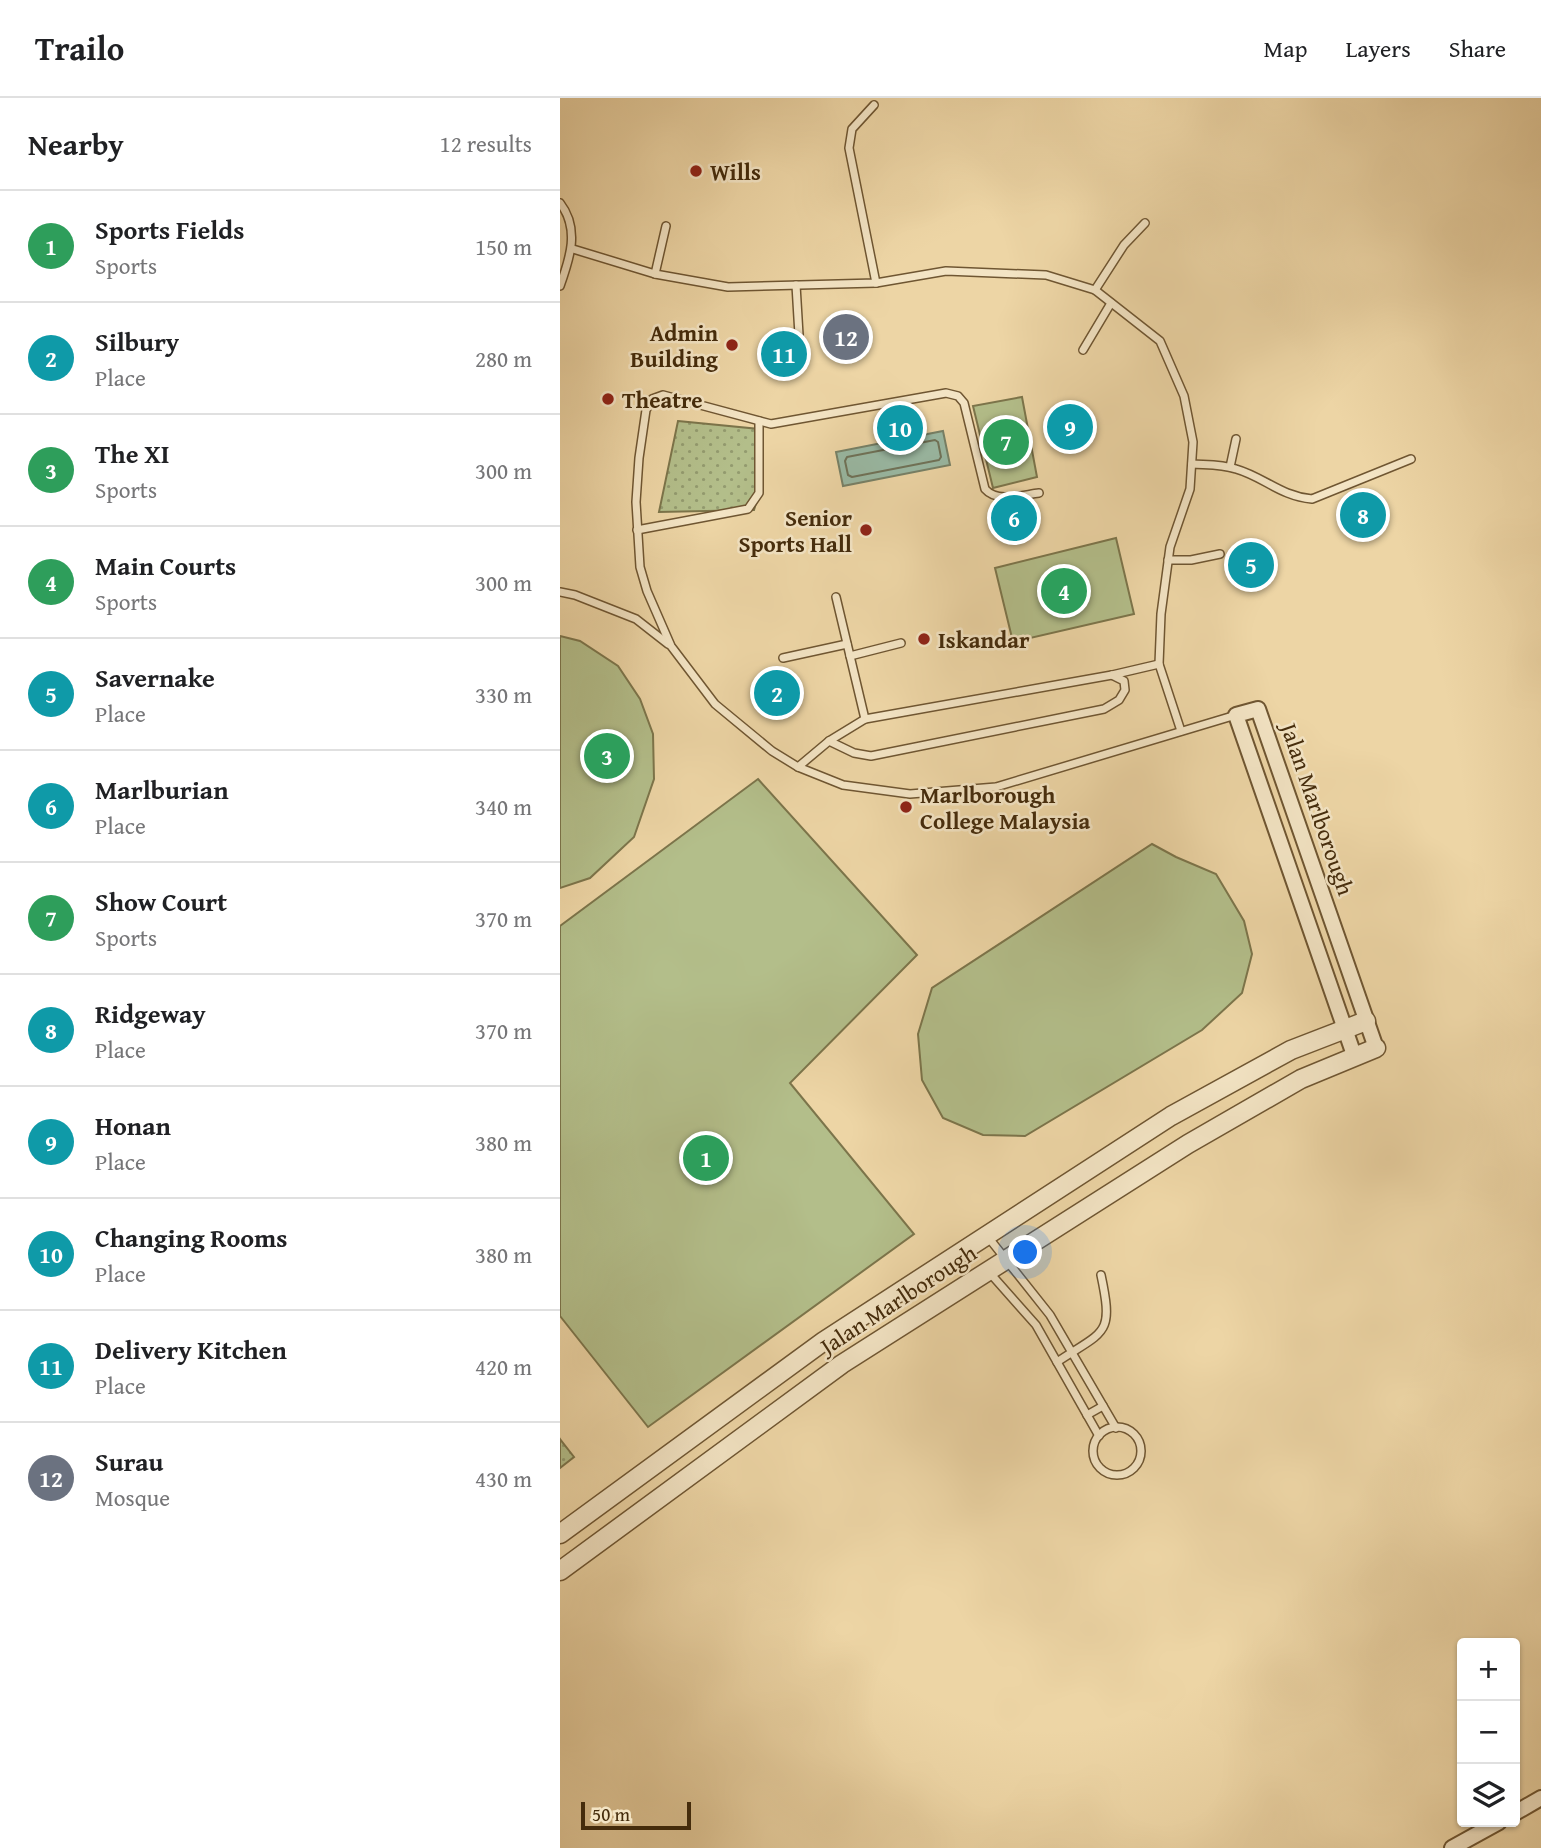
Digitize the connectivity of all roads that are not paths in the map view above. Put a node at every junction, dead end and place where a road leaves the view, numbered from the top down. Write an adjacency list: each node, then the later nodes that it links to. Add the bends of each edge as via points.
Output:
1 (874, 105): 7 (lane, via 852,130 849,148)
2 (560, 203): 5 (lane, via 567,212)
3 (1145, 223): 10 (lane, via 1124,244)
4 (666, 226): 6 (lane)
5 (573, 249): 6 (lane); 9 (lane)
6 (655, 274): 8 (lane, via 728,287)
7 (876, 283): 8 (lane); 10 (lane, via 946,271 1046,275)
8 (796, 285): 12 (lane)
9 (560, 286)
10 (1095, 290): 11 (lane)
11 (1111, 303): 13 (lane); 17 (lane, via 1160,341 1184,396 1194,442)
12 (799, 335)
13 (1083, 350)
14 (759, 421): 19 (lane, via 771,424 946,393 958,396 964,403 990,495); 20 (lane, via 759,493 748,509); 20 (lane, via 663,395 652,399 639,458)
15 (1236, 439): 18 (lane)
16 (1411, 459): 18 (lane, via 1311,499 1294,497)
17 (1192, 464): 18 (lane); 22 (lane, via 1190,489)
18 (1230, 467)
19 (1039, 493)
20 (637, 530): 27 (lane, via 647,591)
21 (1220, 554): 22 (lane)
22 (1168, 560): 30 (lane)
23 (560, 592): 27 (lane, via 636,619)
24 (836, 597): 26 (lane)
25 (901, 643): 28 (lane)
26 (847, 644): 28 (lane); 29 (lane)
27 (671, 646): 36 (lane, via 715,704)
28 (850, 656): 33 (lane)
29 (783, 658)
30 (1159, 664): 31 (lane); 34 (lane)
31 (1112, 675): 33 (lane); 35 (lane, via 1124,681 1125,690 1104,709 871,756)
32 (1236, 715): 34 (lane); 37 (street, Jalan Marlborough, via 1258,709); 38 (street, Jalan Marlborough)
33 (865, 719): 35 (lane)
34 (1181, 731): 36 (lane, via 996,787 928,794 843,785)
35 (829, 741): 36 (lane)
36 (798, 767)
37 (1366, 1021): 38 (street, Jalan Marlborough); 39 (street, Jalan Marlborough)
38 (1344, 1029): 40 (street, Jalan Marlborough); 41 (street, Jalan Marlborough, via 1291,1050 1171,1116)
39 (1376, 1048): 40 (street, Jalan Marlborough)
40 (1354, 1055): 42 (street, Jalan Marlborough, via 1301,1079 1188,1144)
41 (987, 1235): 42 (lane); 53 (street, Jalan Marlborough, via 824,1341)
42 (1006, 1259): 43 (street, Jalan Marlborough); 45 (lane)
43 (988, 1271): 46 (lane); 54 (street, Jalan Marlborough, via 842,1364)
44 (1101, 1275): 47 (lane, via 1107,1321 1099,1334)
45 (1056, 1324): 46 (lane); 47 (lane)
46 (1040, 1332): 48 (lane)
47 (1072, 1352): 48 (lane); 49 (lane)
48 (1057, 1362): 50 (lane)
49 (1103, 1406): 50 (lane); 51 (lane)
50 (1087, 1415): 52 (lane)
51 (1116, 1428): 52 (lane); 52 (lane, via 1132,1433 1140,1445 1139,1460 1130,1472 1114,1475 1099,1468 1093,1453)
52 (1099, 1436)
53 (560, 1534)
54 (560, 1572)
55 (1541, 1798): 56 (street)
56 (1520, 1810)
57 (1490, 1827): 58 (street)
58 (1452, 1848)

